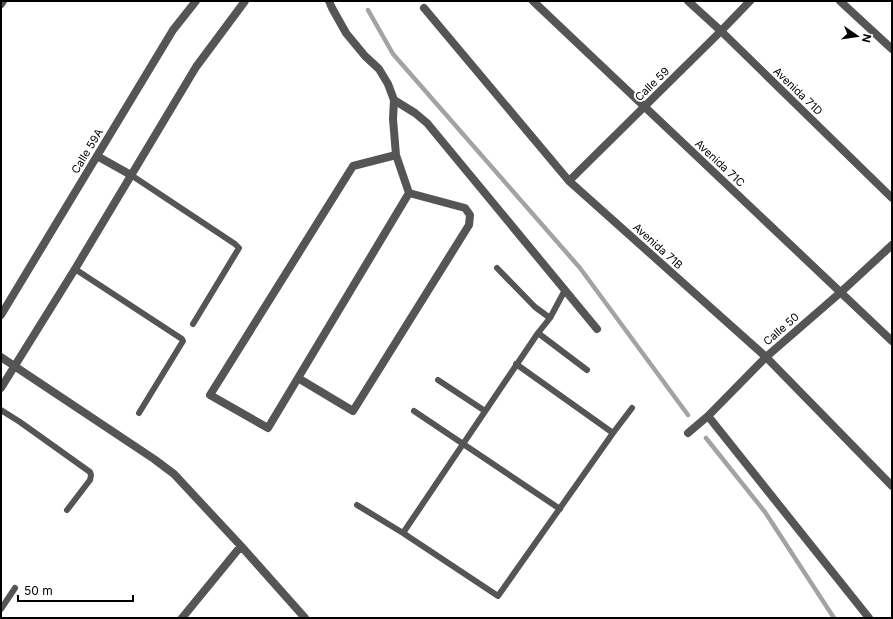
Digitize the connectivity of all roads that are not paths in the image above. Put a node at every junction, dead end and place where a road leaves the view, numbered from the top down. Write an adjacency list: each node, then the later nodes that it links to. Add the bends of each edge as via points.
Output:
1 (3, 1): 9 (street)
2 (196, 1): 16 (street, Calle 59A, via 173,30)
3 (245, 1): 17 (street, via 196,67)
4 (329, 1): 13 (street, via 346,33 379,69)
5 (533, 1): 14 (street, Avenida 71C)
6 (688, 1): 11 (street, Avenida 71D)
7 (750, 1): 11 (street, Calle 59)
8 (840, 1): 12 (street)
9 (1, 4)
10 (424, 8): 18 (street, Avenida 71B)
11 (721, 32): 14 (street, Calle 59); 20 (street, Avenida 71D)
12 (892, 49)
13 (394, 100): 15 (street); 24 (street, via 427,123)
14 (645, 106): 18 (street, Calle 59); 25 (street, Avenida 71C)
15 (396, 155): 19 (street); 37 (street, via 353,166 210,395 268,428)
16 (97, 156): 17 (street); 26 (street, Calle 59A)
17 (131, 175): 23 (street); 28 (lane, via 239,248)
18 (570, 181): 33 (street, Avenida 71B)
19 (409, 193): 37 (street); 37 (street, via 465,208 470,215 469,226 352,411)
20 (892, 198)
21 (892, 244): 25 (street, Calle 50)
22 (497, 268): 27 (lane)
23 (75, 269): 35 (street); 44 (lane, via 183,341)
24 (565, 290): 27 (lane); 29 (street)
25 (841, 292): 31 (street, Avenida 71C); 33 (street, Calle 50)
26 (1, 314)
27 (550, 318): 30 (lane)
28 (193, 324)
29 (597, 329)
30 (538, 333): 34 (lane); 36 (lane)
31 (892, 341)
32 (1, 357): 35 (street)
33 (766, 357): 45 (street, Calle 50); 49 (street, Avenida 71B)
34 (516, 364): 43 (lane); 46 (lane)
35 (15, 366): 39 (street); 54 (street, via 174,474)
36 (587, 370)
37 (298, 378)
38 (438, 380): 43 (lane)
39 (1, 388)
40 (632, 408): 46 (lane)
41 (1, 410): 52 (lane, via 92,475)
42 (414, 411): 48 (lane)
43 (485, 411): 48 (lane)
44 (139, 413)
45 (708, 416): 47 (street, Calle 50); 59 (street)
46 (613, 433): 51 (lane)
47 (688, 433)
48 (463, 444): 51 (lane); 53 (lane)
49 (892, 486)
50 (357, 505): 53 (lane)
51 (560, 509): 53 (lane, via 498,596)
52 (67, 510)
53 (403, 533)
54 (241, 546): 57 (street); 58 (street)
55 (15, 588): 56 (lane)
56 (1, 609)
57 (182, 618)
58 (305, 618)
59 (869, 618)

